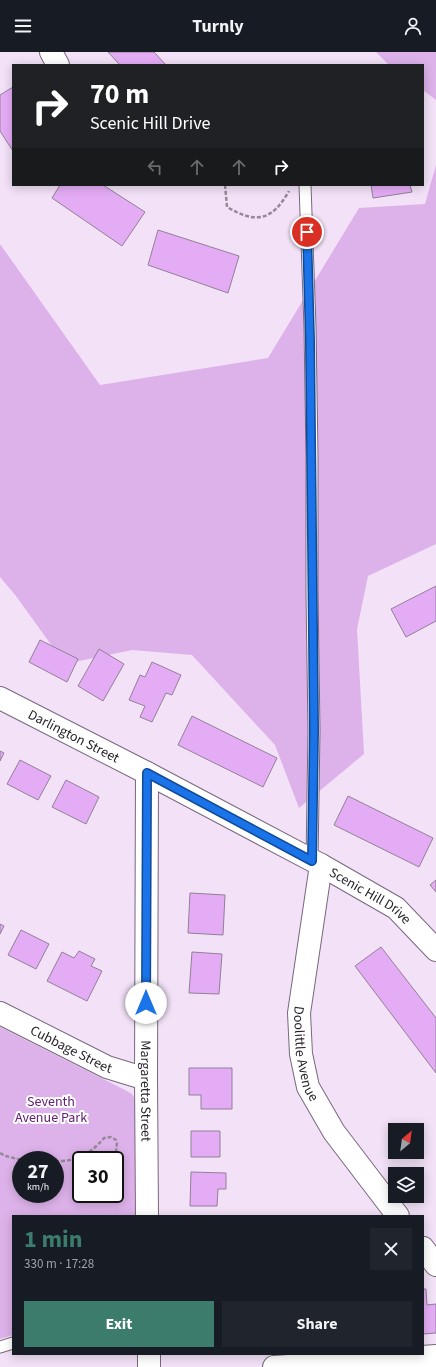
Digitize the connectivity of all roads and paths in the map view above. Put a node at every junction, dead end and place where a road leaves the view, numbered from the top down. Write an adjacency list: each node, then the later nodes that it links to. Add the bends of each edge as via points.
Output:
1 (51, 52): 2 (street)
2 (57, 64)
3 (225, 186): 5 (path, via 227,207 240,215 255,217 270,215)
4 (305, 186): 8 (lane, via 310,334)
5 (289, 189)
6 (0, 698): 7 (street, Darlington Street)
7 (147, 773): 8 (street, Scenic Hill Drive); 11 (street, Margaretta Street)
8 (317, 863): 9 (street, Scenic Hill Drive, via 396,908); 17 (street, Doolittle Avenue, via 299,1013 301,1054 308,1087 334,1132)
9 (436, 950)
10 (0, 1013): 11 (street, Cubbage Street, via 108,1067)
11 (146, 1079): 16 (street, Margaretta Street)
12 (91, 1151): 13 (path, via 104,1138 111,1137 116,1140)
13 (116, 1151)
14 (0, 1153): 15 (path)
15 (12, 1158)
16 (147, 1215)
17 (397, 1215)
18 (424, 1249): 19 (street)
19 (436, 1265)
20 (12, 1342): 21 (lane)
21 (0, 1346)
22 (149, 1355): 24 (street)
23 (436, 1356): 25 (street)
24 (149, 1367)
25 (285, 1367)

